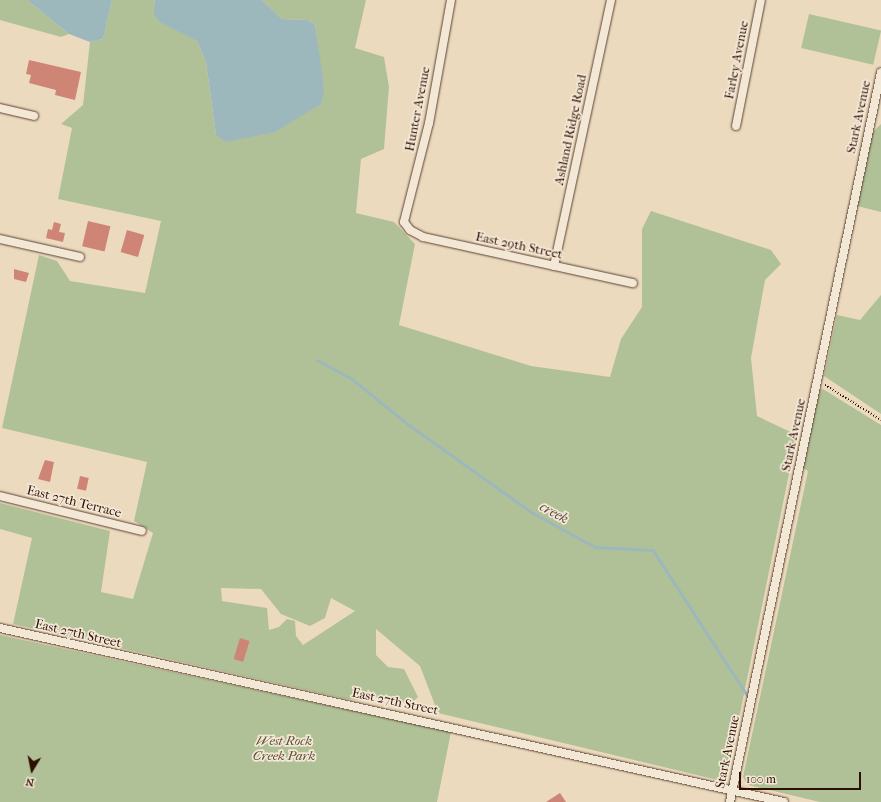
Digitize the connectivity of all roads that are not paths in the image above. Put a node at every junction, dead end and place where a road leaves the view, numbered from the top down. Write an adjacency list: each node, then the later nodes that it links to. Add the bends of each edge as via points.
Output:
1 (451, 0): 9 (street, Hunter Avenue, via 430,123)
2 (611, 0): 12 (street, Ashland Ridge Road)
3 (761, 0): 8 (street, Farley Avenue)
4 (881, 72): 6 (street, Stark Avenue)
5 (0, 108): 7 (street)
6 (877, 108): 17 (street, Stark Avenue, via 817,380)
7 (34, 116)
8 (736, 126)
9 (404, 222): 12 (street, East 29th Street, via 410,230 423,236)
10 (0, 239): 11 (street)
11 (80, 257)
12 (554, 266): 13 (street, East 29th Street)
13 (633, 283)
14 (0, 496): 15 (street, East 27th Terrace)
15 (142, 531)
16 (0, 628): 17 (street, East 27th Street)
17 (732, 790): 18 (street, Stark Avenue); 19 (street, East 27th Street)
18 (730, 802)
19 (784, 802)

